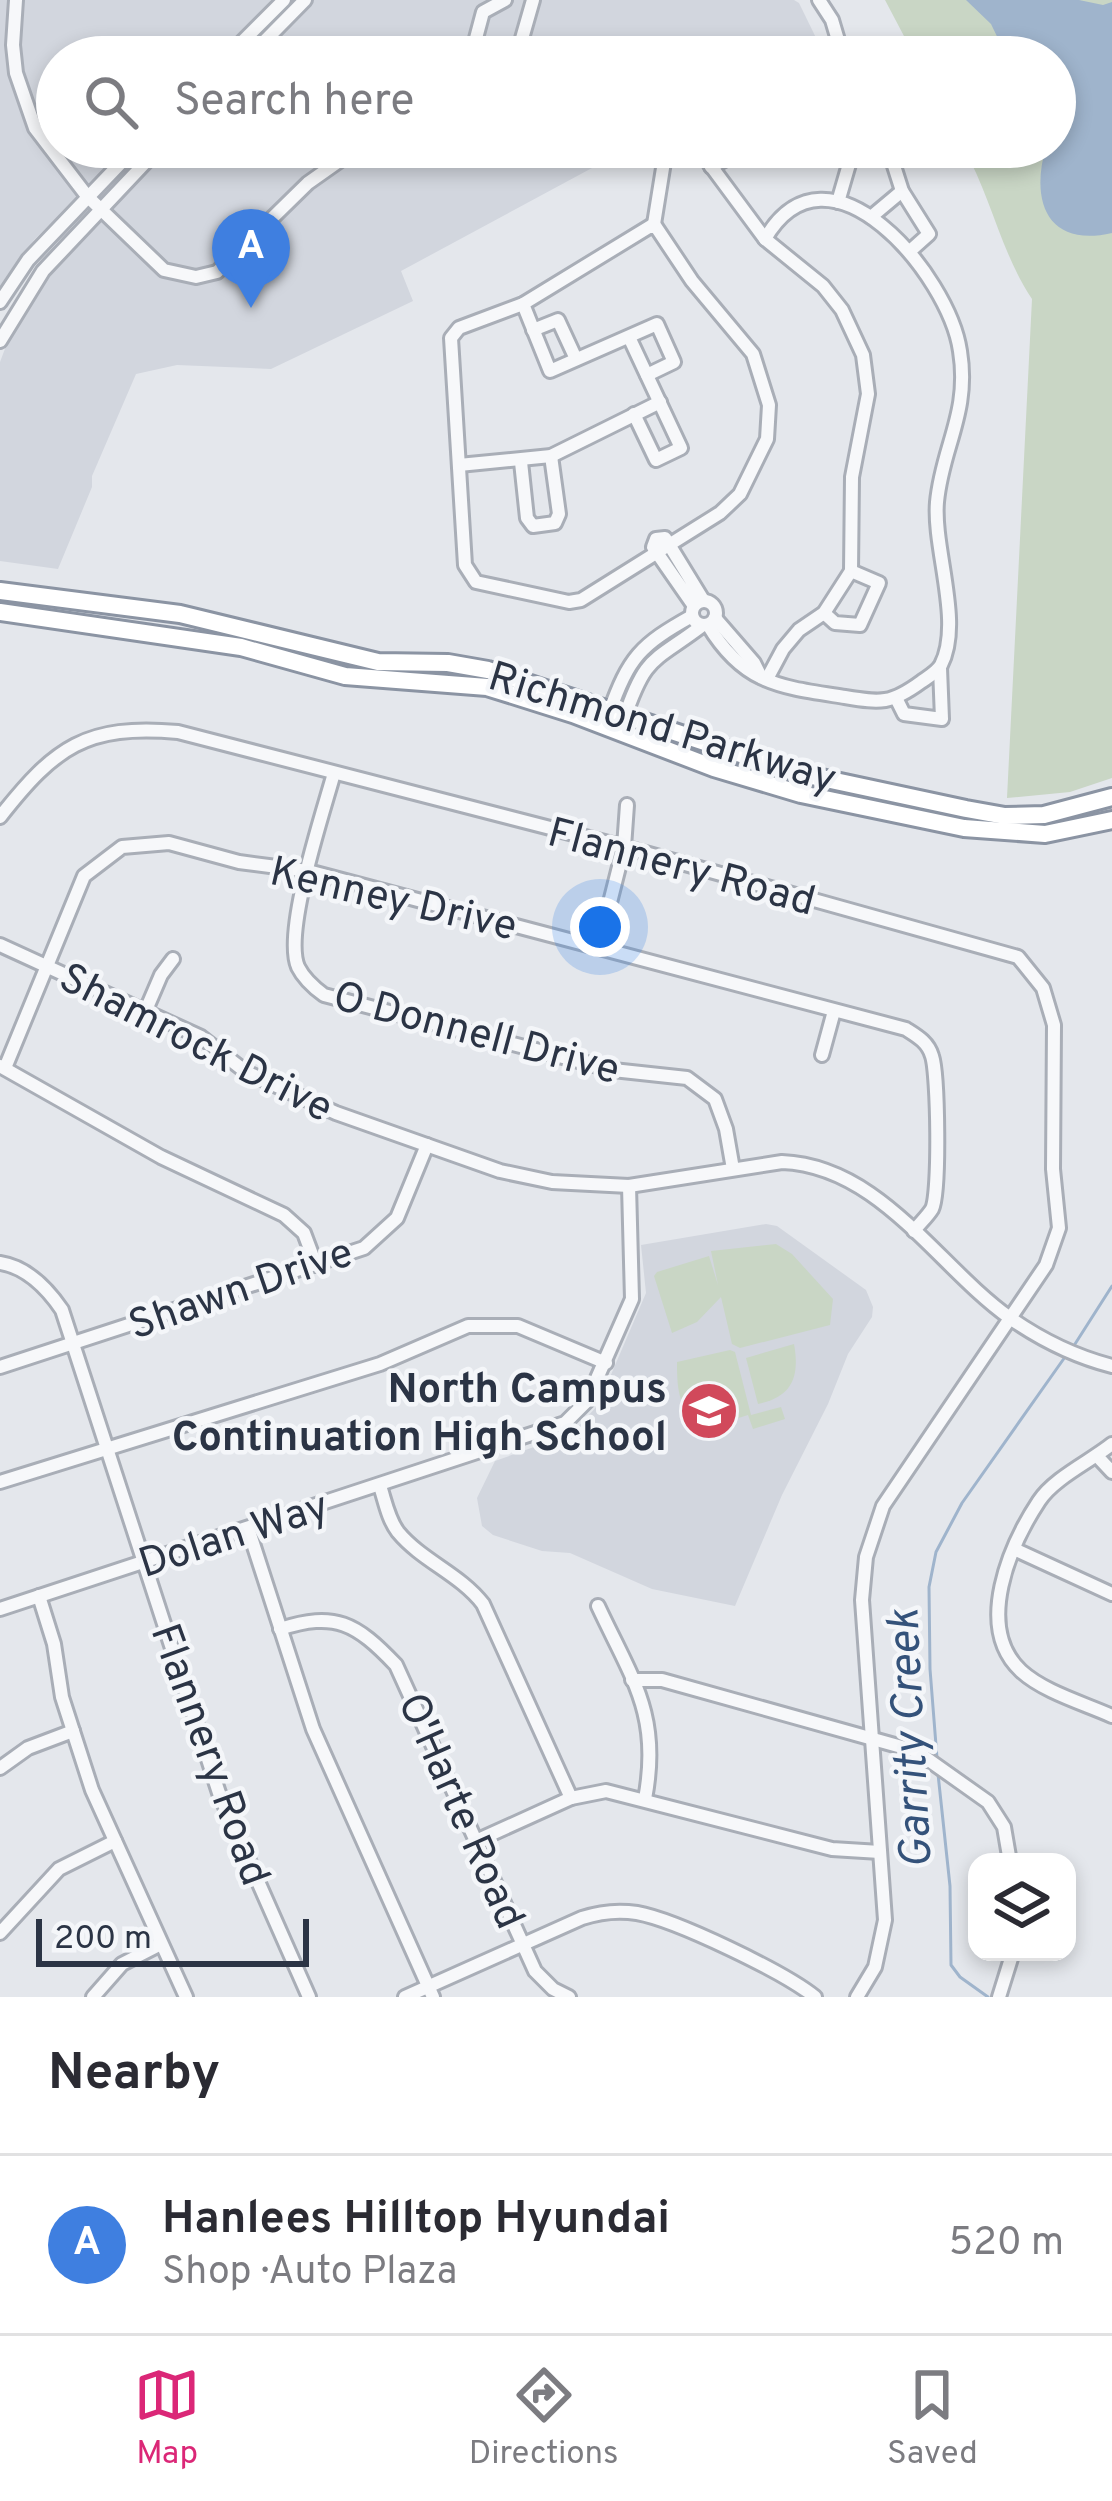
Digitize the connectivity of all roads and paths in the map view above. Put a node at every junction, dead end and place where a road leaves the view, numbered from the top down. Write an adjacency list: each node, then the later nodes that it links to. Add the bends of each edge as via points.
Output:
1 (16, 0): 12 (street, via 13,45)
2 (284, 0): 7 (street)
3 (305, 0): 8 (street)
4 (505, 0): 9 (street, via 483,13)
5 (533, 0): 10 (street)
6 (819, 0): 11 (street)
7 (247, 36)
8 (270, 36)
9 (477, 36)
10 (523, 36)
11 (837, 36)
12 (36, 128)
13 (65, 168): 22 (street)
14 (115, 168): 22 (street)
15 (139, 168): 24 (street)
16 (329, 168): 24 (street, via 211,275 164,270)
17 (663, 168): 26 (street)
18 (712, 168): 27 (street)
19 (851, 168): 23 (street)
20 (895, 168): 21 (street)
21 (902, 191): 25 (street); 28 (street, via 928,234)
22 (87, 196): 24 (street); 29 (street)
23 (838, 202): 25 (street); 27 (street, via 793,206)
24 (99, 209): 33 (street, via 43,271)
25 (871, 217): 28 (street)
26 (654, 224): 30 (street); 41 (street, via 753,354 769,405 767,439 740,494)
27 (765, 239): 42 (street, via 823,286 862,355 868,394 852,477)
28 (910, 251): 47 (street, via 950,313 963,383 937,504 948,639)
29 (0, 302)
30 (524, 304): 31 (street); 40 (street, via 451,338)
31 (533, 330): 34 (street, via 558,320); 34 (street, via 550,371)
32 (629, 337): 34 (street); 35 (street); 35 (street, via 657,324 674,362)
33 (0, 341)
34 (576, 359)
35 (647, 375): 36 (street)
36 (659, 402): 37 (street); 37 (street, via 681,448 656,460)
37 (634, 414): 38 (street)
38 (551, 456): 39 (street); 39 (street, via 555,523 533,526 527,518)
39 (521, 462): 40 (street)
40 (459, 465): 41 (street, via 465,565 476,582 581,600)
41 (663, 548): 46 (street)
42 (851, 571): 45 (street); 45 (street, via 879,583 860,625)
43 (0, 591): 50 (highway, Richmond Parkway, via 180,614 378,662 488,670)
44 (0, 612): 50 (highway, Richmond Parkway, via 242,647 361,678 488,687)
45 (824, 613): 48 (street, via 799,631)
46 (703, 615): 48 (street, via 743,671); 50 (street, via 634,655 623,671)
47 (940, 668): 49 (street); 49 (street, via 942,719 904,714)
48 (764, 678): 49 (street, via 877,703)
49 (897, 700)
50 (615, 720): 52 (highway, Richmond Parkway, via 798,773 1005,816); 55 (highway, Richmond Parkway, via 714,768 964,828 1045,834)
51 (334, 773): 54 (street, Flannery Road, via 178,732 132,728 84,738 34,774); 56 (street, Flannery Road); 57 (street, O Donnell Drive)
52 (1112, 797)
53 (627, 806): 56 (street)
54 (0, 817)
55 (1112, 820)
56 (623, 847): 59 (street); 72 (street, Flannery Road, via 1018,957 1043,988 1054,1025 1059,1228 1046,1265)
57 (308, 871): 59 (street, Kenney Drive); 61 (street, Kenney Drive, via 169,843 122,847 84,876); 67 (street, O Donnell Drive, via 294,951 310,985 613,1070 687,1078 715,1099)
58 (0, 945): 61 (street, Shamrock Drive)
59 (598, 946): 63 (street, Kenney Drive)
60 (173, 959): 62 (street)
61 (48, 965): 62 (street, Shamrock Drive); 65 (street, Kenney Drive)
62 (146, 1010): 66 (street, Shamrock Drive, via 201,1037 246,1072)
63 (834, 1011): 64 (street); 69 (street, Kenney Drive, via 906,1029 932,1055 937,1187)
64 (821, 1054)
65 (2, 1067): 71 (street, via 284,1215 304,1233)
66 (427, 1145): 68 (street, Shamrock Drive, via 528,1178); 71 (street, Shawn Drive, via 385,1232)
67 (733, 1169): 68 (street, Shamrock Drive); 69 (street, Shamrock Drive, via 806,1163 850,1179)
68 (629, 1186): 74 (street, Dolan Way, via 634,1288)
69 (914, 1232): 72 (street, Shamrock Drive)
70 (0, 1263): 73 (street, Flannery Road, via 51,1294)
71 (316, 1264): 73 (street, Shawn Drive)
72 (1010, 1318): 75 (street, Shamrock Drive); 94 (street, Flannery Road, via 891,1490 870,1540 862,1600)
73 (73, 1343): 76 (street, Shawn Drive); 78 (street, Flannery Road)
74 (606, 1363): 78 (street, via 518,1327 478,1324 380,1364); 82 (street, Dolan Way, via 565,1423)
75 (1112, 1366)
76 (0, 1367)
77 (1112, 1444): 79 (street)
78 (107, 1448): 81 (street); 85 (street, Flannery Road)
79 (1096, 1456): 80 (street); 84 (street, via 1041,1498)
80 (1112, 1472)
81 (0, 1482)
82 (380, 1486): 83 (street, Dolan Way); 96 (street, via 398,1531 488,1613)
83 (248, 1528): 85 (street, Dolan Way); 90 (street)
84 (1016, 1550): 86 (street); 92 (street, via 997,1600 1004,1648 1035,1681)
85 (143, 1562): 87 (street, Dolan Way); 109 (street, Flannery Road, via 219,1793)
86 (1112, 1594)
87 (39, 1596): 89 (street, Dolan Way); 93 (street)
88 (598, 1606): 91 (street)
89 (0, 1609)
90 (280, 1629): 99 (street, O'Harte Road, via 328,1619 392,1660); 106 (street, via 316,1737)
91 (632, 1680): 94 (street, via 662,1679); 97 (street, via 651,1731)
92 (1112, 1716)
93 (73, 1731): 95 (street); 98 (street)
94 (873, 1736): 100 (street, Flannery Road); 101 (street, via 908,1747 994,1810)
95 (0, 1768)
96 (571, 1798): 97 (street, via 606,1791); 99 (street)
97 (645, 1799): 100 (street, via 832,1850)
98 (115, 1840): 102 (street, via 55,1873); 103 (street)
99 (476, 1841): 104 (street, O'Harte Road)
100 (880, 1852): 113 (street, Flannery Road, via 883,1942)
101 (1008, 1853)
102 (0, 1933)
103 (161, 1944): 107 (street, via 122,1964); 108 (street)
104 (523, 1944): 106 (street); 111 (street, O'Harte Road, via 541,1978); 112 (street, via 592,1915 643,1914)
105 (1010, 1961): 114 (street)
106 (431, 1992): 110 (street)
107 (93, 1997)
108 (186, 1997)
109 (309, 1997)
110 (405, 1997)
111 (569, 1997)
112 (815, 1997)
113 (857, 1997)
114 (999, 1997)

